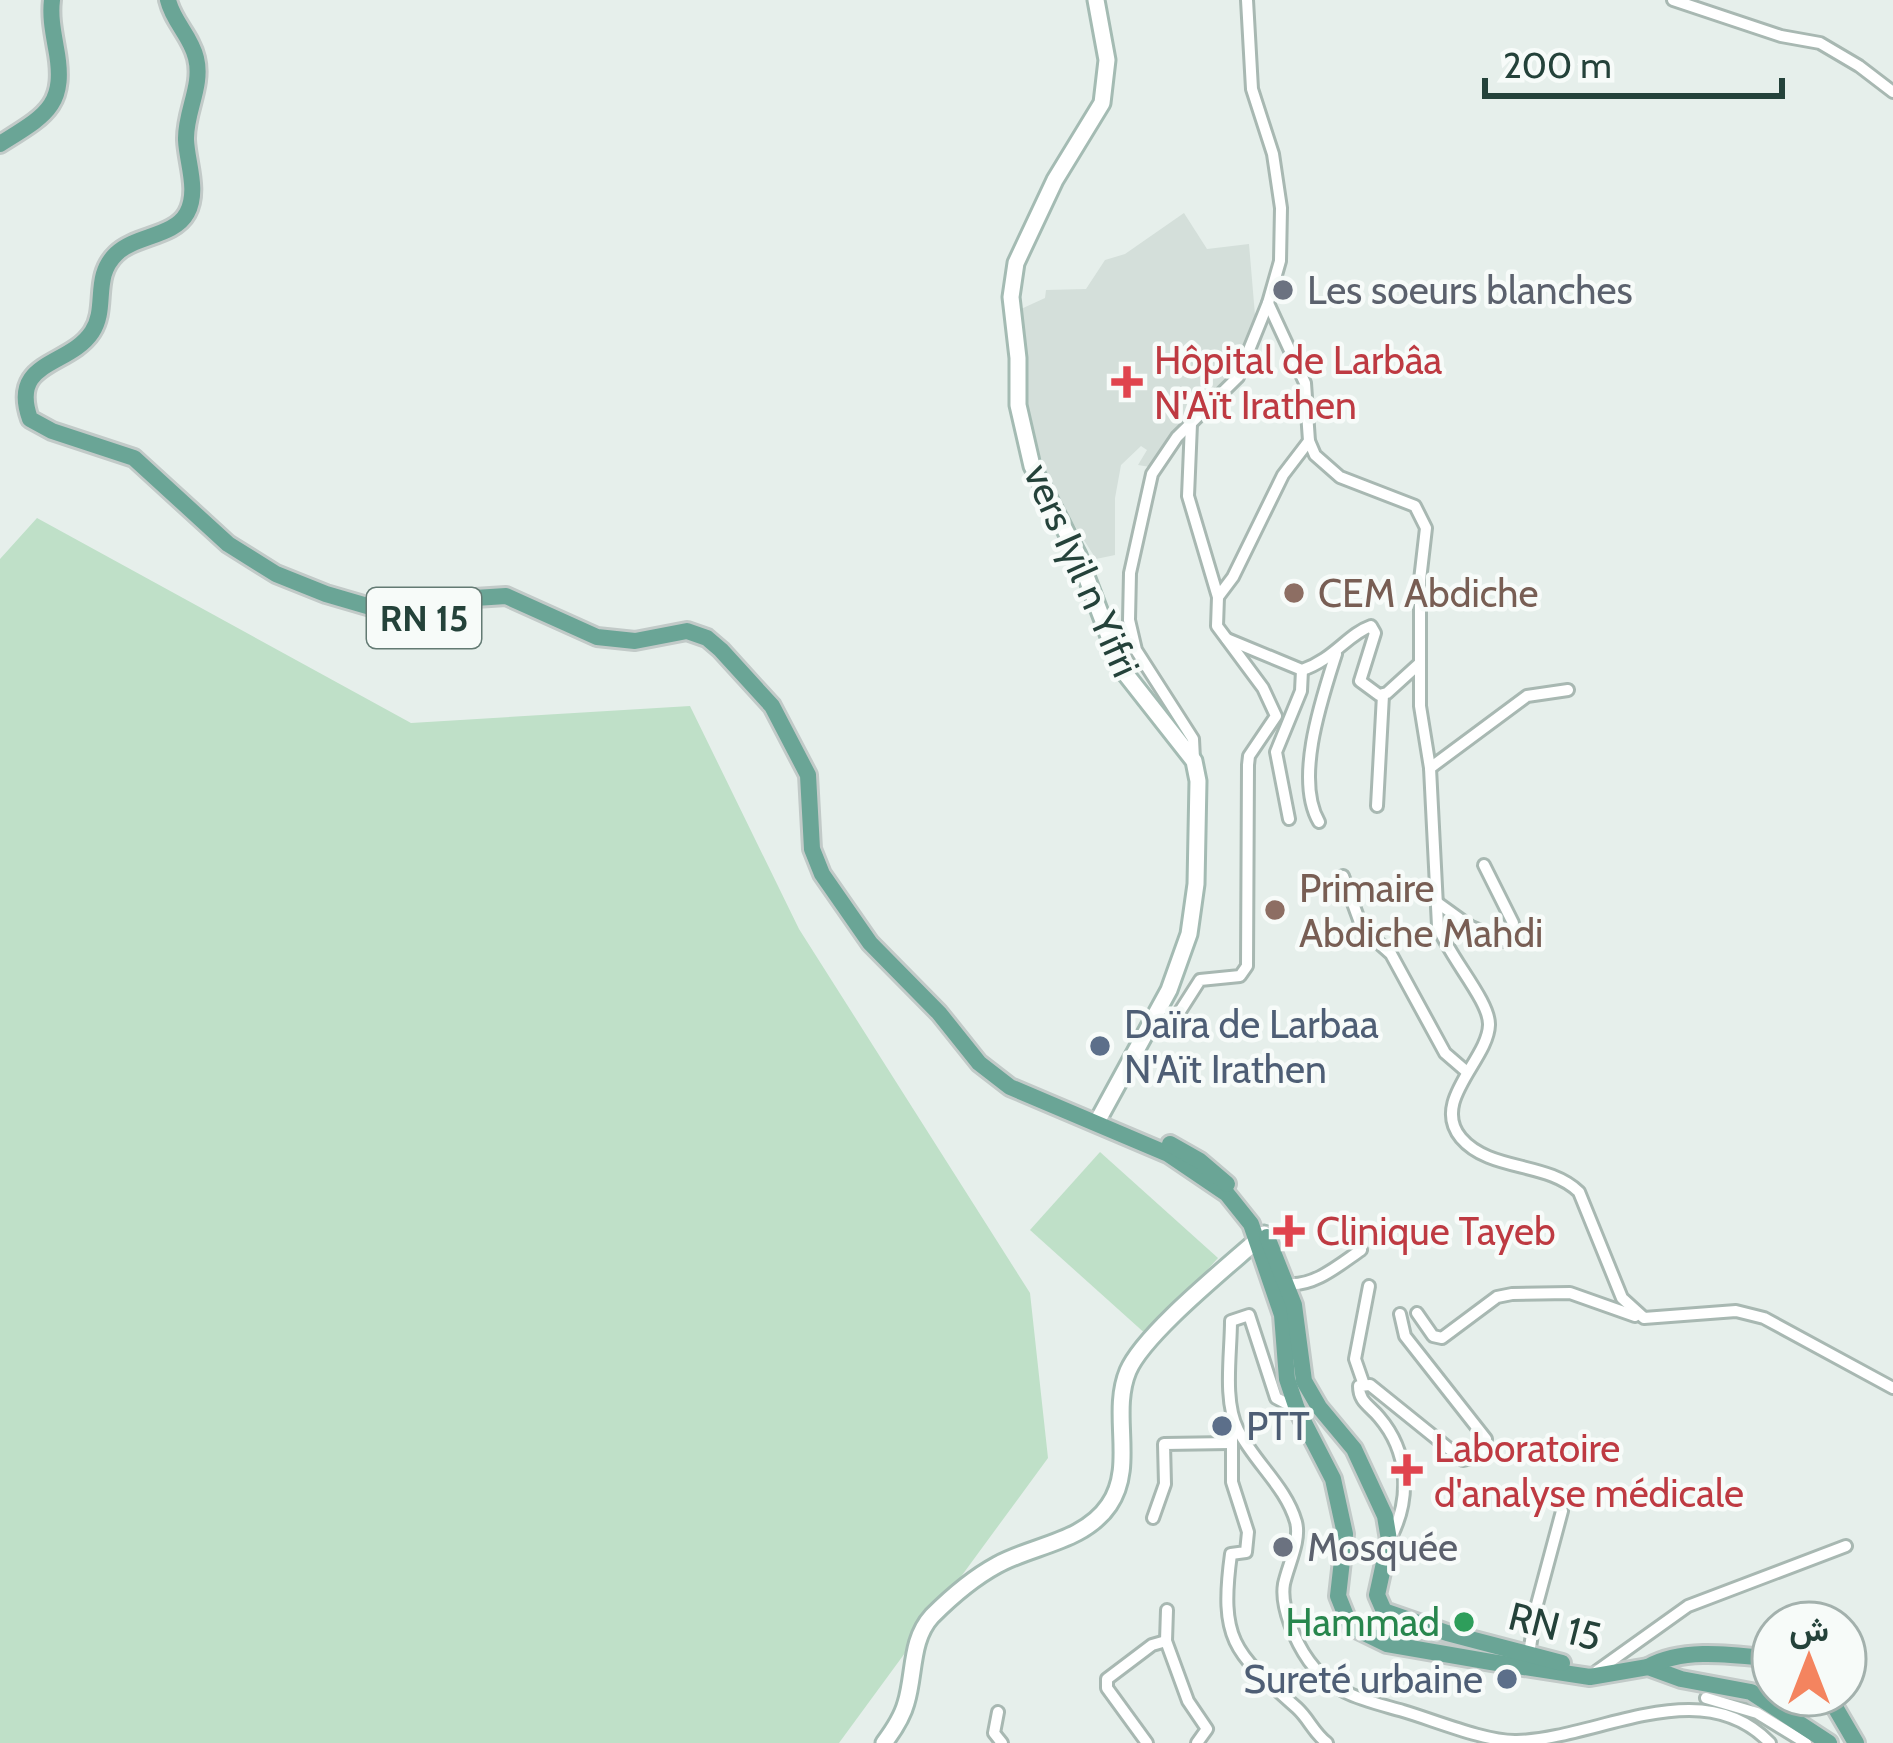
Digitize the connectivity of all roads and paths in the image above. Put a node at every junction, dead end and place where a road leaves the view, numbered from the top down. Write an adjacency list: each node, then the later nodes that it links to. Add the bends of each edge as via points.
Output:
1 (52, 0): 7 (main road, via 58,95)
2 (168, 0): 30 (main road, RN 15, via 198,64 186,130 189,210 110,260 96,326 28,382 30,419 134,458 229,544 326,594 428,619 475,598 506,596 597,637 635,641 687,631 707,638 772,706 808,775 816,862 870,943 993,1075)
3 (1096, 0): 18 (main road, vers Iγil n Yifri, via 1107,60 1102,103 1016,263 1018,405 1032,466 1078,555 1121,668)
4 (1247, 0): 8 (street, via 1252,89 1282,208)
5 (1672, 0): 6 (street, via 1820,43)
6 (1893, 92)
7 (0, 144)
8 (1268, 303): 9 (street, via 1238,377); 10 (street, via 1305,383)
9 (1191, 424): 11 (street, via 1188,496); 18 (street, via 1152,474 1130,573 1129,620 1136,650 1193,739)
10 (1309, 441): 11 (street); 14 (street, via 1340,477 1422,515)
11 (1218, 597): 12 (street)
12 (1224, 638): 15 (street); 28 (street, via 1276,716 1248,765 1250,951 1240,976 1200,980 1177,1016)
13 (1336, 654): 15 (street); 17 (street, via 1373,628 1360,681); 22 (street, via 1313,736 1310,796)
14 (1420, 663): 17 (street); 19 (street)
15 (1302, 670): 21 (street, via 1276,752)
16 (1568, 690): 19 (street, via 1527,696)
17 (1383, 695): 20 (street)
18 (1194, 761): 28 (main road, via 1189,934)
19 (1430, 767): 25 (street)
20 (1377, 806)
21 (1289, 818)
22 (1319, 822)
23 (1484, 865): 26 (street)
24 (1343, 876): 29 (street, via 1362,928 1391,954 1445,1053)
25 (1436, 902): 27 (street); 29 (street, via 1446,950 1488,1010 1485,1045)
26 (1513, 923)
27 (1505, 941)
28 (1149, 1030): 30 (main road)
29 (1467, 1072): 37 (street, via 1457,1089 1458,1135 1510,1164 1567,1179 1622,1298)
30 (1101, 1124): 31 (main road, RN 15, via 1159,1149 1227,1194)
31 (1262, 1236): 33 (main road, RN 15); 40 (main road, RN 15); 62 (main road, via 1128,1371 1122,1472 1107,1508 1070,1537 986,1572 932,1617 918,1641 905,1708)
32 (1361, 1250): 33 (street, via 1300,1286)
33 (1287, 1284): 45 (main road, RN 15, via 1304,1381 1354,1449)
34 (1370, 1286): 38 (street, via 1355,1359)
35 (1417, 1312): 37 (street, via 1442,1338 1512,1294 1570,1293)
36 (1400, 1314): 38 (street, via 1405,1336 1486,1438 1480,1456 1457,1457)
37 (1644, 1318): 39 (street, via 1764,1318)
38 (1364, 1385): 45 (street, via 1357,1392 1398,1448 1407,1494)
39 (1893, 1388)
40 (1297, 1409): 41 (street, via 1276,1398 1250,1315 1231,1322); 52 (main road, RN 15, via 1333,1478 1345,1534 1338,1596 1350,1626 1401,1647 1590,1677)
41 (1232, 1416): 42 (street); 56 (street, via 1288,1500 1298,1529 1282,1590 1288,1616 1308,1660 1338,1692 1511,1742 1685,1709)
42 (1230, 1443): 44 (street, via 1164,1444 1165,1484); 65 (street, via 1248,1532 1246,1552 1231,1554 1230,1630 1260,1679)
43 (1562, 1511): 49 (street)
44 (1153, 1518)
45 (1389, 1540): 49 (main road, RN 15, via 1377,1594 1384,1611)
46 (1846, 1546): 52 (street, via 1688,1606)
47 (1167, 1610): 48 (street)
48 (1166, 1641): 60 (street, via 1107,1679); 64 (street, via 1188,1701 1206,1724)
49 (1528, 1654): 52 (main road, RN 15)
50 (1749, 1658): 51 (main road, RN 15, via 1664,1658)
51 (1648, 1667): 52 (main road, RN 15); 61 (main road, RN 15, via 1751,1692)
52 (1604, 1671)
53 (1706, 1698): 55 (street)
54 (998, 1712): 63 (street, via 994,1733)
55 (1749, 1716)
56 (1749, 1718)
57 (1755, 1719): 61 (street); 66 (street)
58 (1840, 1719): 59 (main road)
59 (1842, 1722): 61 (main road, via 1839,1733); 67 (main road)
60 (1144, 1742)
61 (1820, 1742)
62 (884, 1743)
63 (1002, 1743)
64 (1197, 1743)
65 (1327, 1743)
66 (1769, 1743)
67 (1856, 1743)

